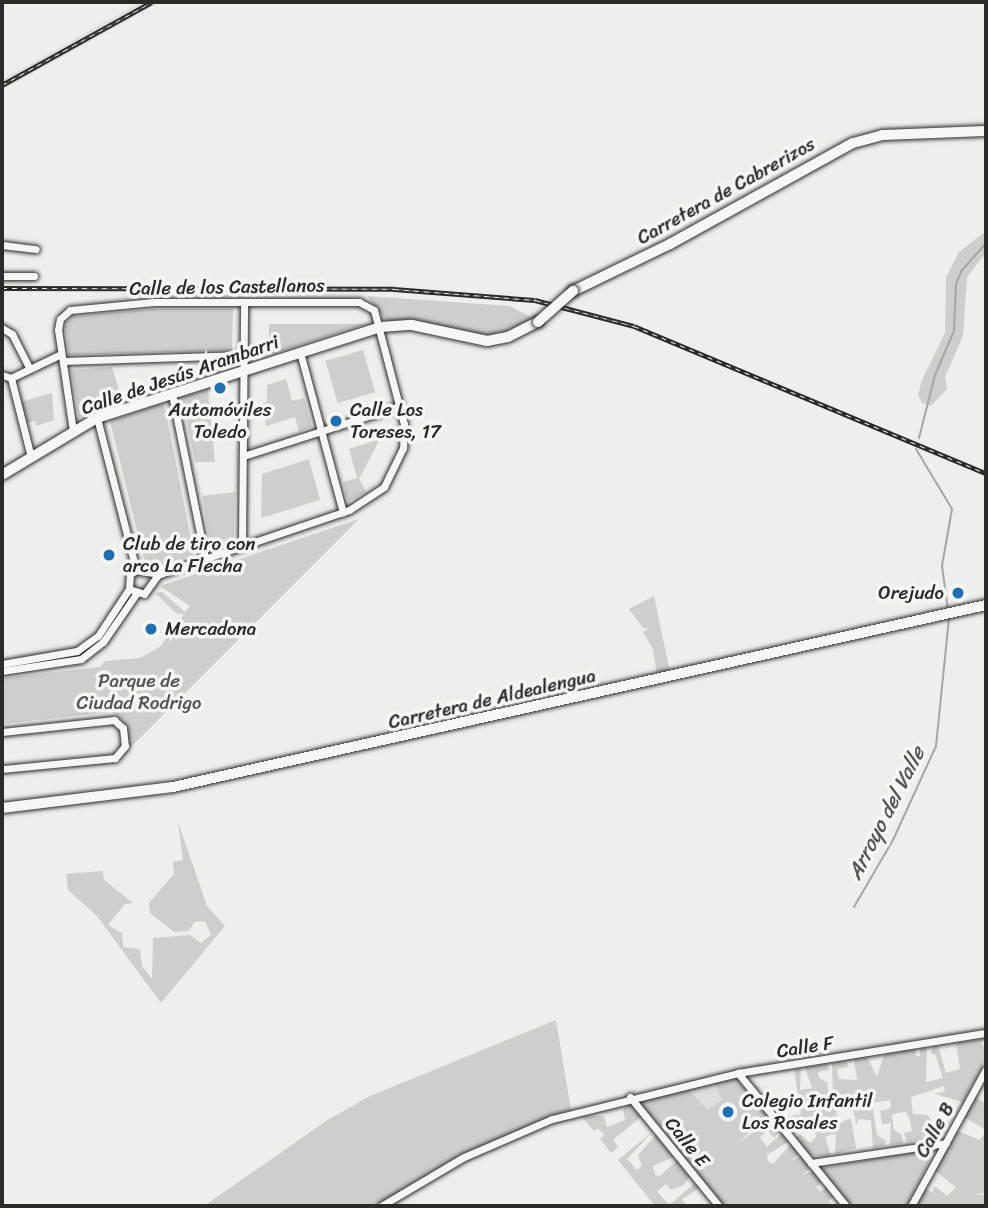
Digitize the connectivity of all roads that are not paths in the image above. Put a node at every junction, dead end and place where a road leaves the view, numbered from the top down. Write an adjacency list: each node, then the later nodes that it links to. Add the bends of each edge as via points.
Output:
1 (986, 131): 7 (street, Carretera de Cabrerizos, bridge, via 882,135 853,143 670,244 573,291 538,322 508,337 487,341 412,325)
2 (2, 245): 3 (street)
3 (36, 249)
4 (2, 276): 5 (street)
5 (34, 276)
6 (244, 302): 7 (street, Calle de los Castellanos, via 359,302 372,307); 10 (street); 11 (street, Calle de los Castellanos, via 78,307 63,315 58,330)
7 (380, 327): 9 (street, Calle de Jesús Arambarri); 17 (street)
8 (2, 328): 12 (street, via 12,334)
9 (300, 352): 13 (street, Calle de Jesús Arambarri); 20 (street)
10 (244, 355): 11 (street); 13 (street)
11 (62, 357): 12 (street); 19 (street)
12 (30, 369): 15 (street)
13 (244, 371): 16 (street, Calle de Jesús Arambarri); 21 (street)
14 (2, 375): 15 (street)
15 (11, 378): 22 (street)
16 (172, 394): 18 (street, Calle de Jesús Arambarri); 26 (street)
17 (400, 406): 20 (street); 24 (street, via 403,448 394,471 370,499)
18 (97, 418): 19 (street, Calle de Jesús Arambarri); 27 (street)
19 (74, 431): 22 (street, Calle de Jesús Arambarri)
20 (321, 432): 21 (street); 24 (street)
21 (243, 456): 25 (street)
22 (31, 457): 23 (street, Calle de Jesús Arambarri)
23 (2, 475)
24 (343, 512): 25 (street)
25 (242, 544): 26 (street)
26 (205, 558): 29 (street)
27 (136, 570): 28 (street); 31 (street, via 127,582)
28 (146, 572): 29 (street); 30 (street)
29 (158, 575): 30 (street)
30 (152, 584): 31 (street, via 148,591)
31 (133, 592): 33 (street, via 97,636 77,651); 34 (street, via 103,642 81,659)
32 (986, 605): 37 (street, Carretera de Aldealengua, via 161,789)
33 (2, 664)
34 (2, 671)
35 (2, 732): 36 (street, via 114,720 125,737 125,749 118,757)
36 (2, 769)
37 (2, 808)
38 (986, 1033): 40 (street, Calle F)
39 (986, 1069): 42 (street, Calle B)
40 (738, 1073): 41 (street, Calle F); 43 (street)
41 (630, 1097): 44 (street, Calle F, via 526,1129 464,1157); 45 (street, Calle E)
42 (946, 1143): 43 (street); 47 (street, Calle B)
43 (811, 1163): 46 (street)
44 (380, 1206)
45 (719, 1206)
46 (846, 1206)
47 (911, 1206)

